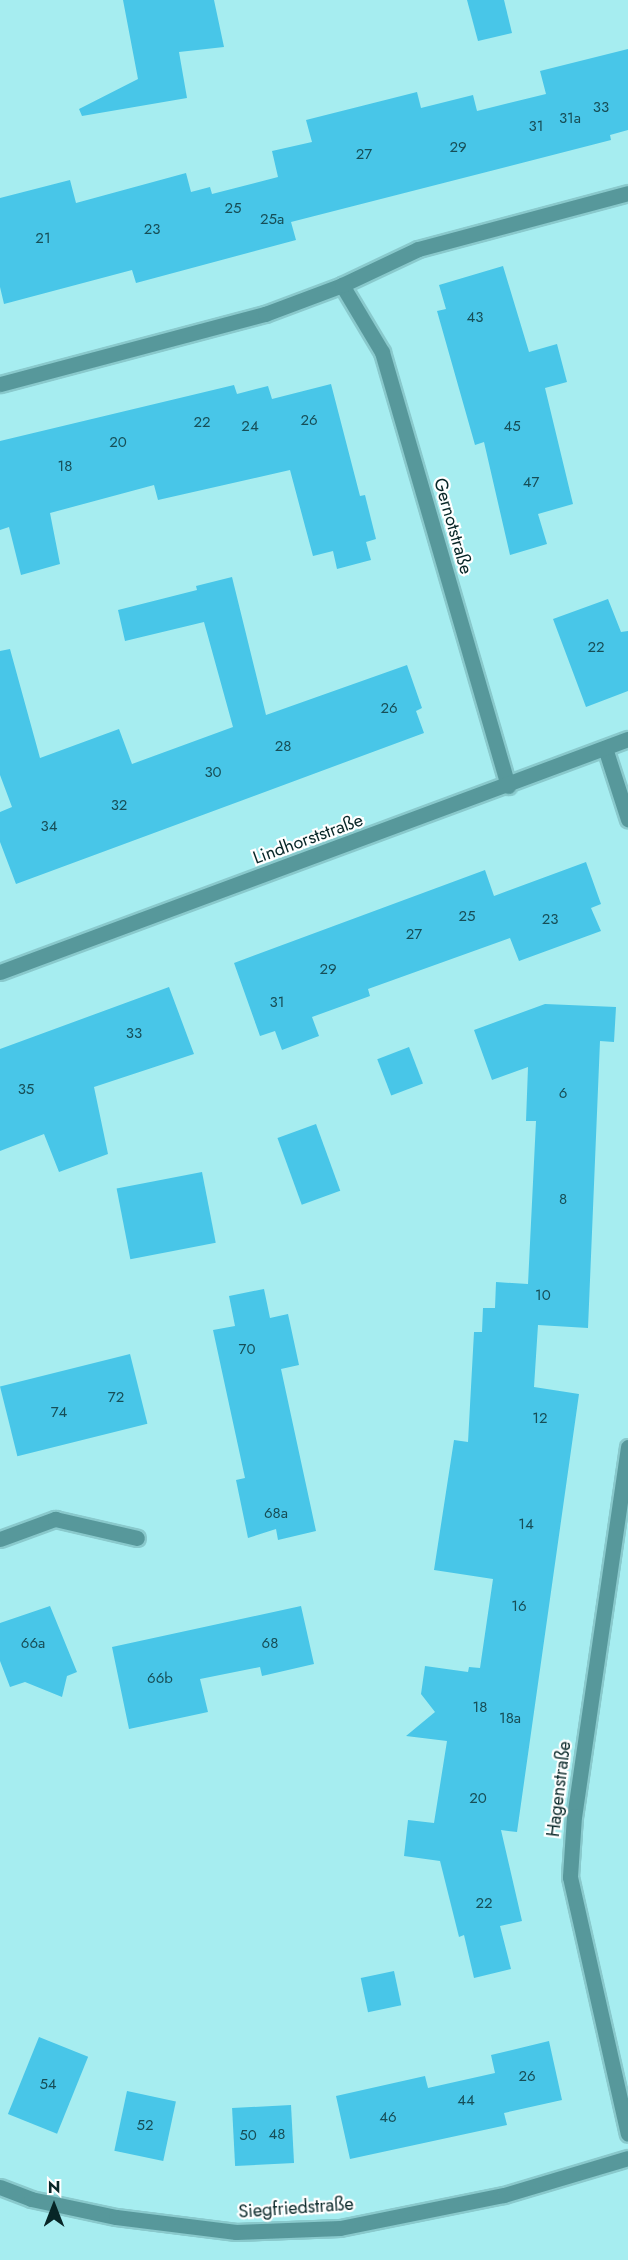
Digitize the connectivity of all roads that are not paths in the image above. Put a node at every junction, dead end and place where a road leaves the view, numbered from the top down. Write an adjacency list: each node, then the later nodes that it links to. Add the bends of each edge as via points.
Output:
1 (628, 193): 2 (street, via 418,249)
2 (342, 285): 3 (street, via 266,314); 6 (street, Gernotstraße, via 382,352)
3 (0, 384)
4 (628, 739): 5 (street, Lindhorststraße)
5 (605, 748): 6 (street, Lindhorststraße); 7 (street)
6 (508, 786): 8 (street, Lindhorststraße)
7 (628, 819)
8 (0, 972)
9 (628, 1447): 12 (street, Hagenstraße, via 574,1816 570,1877)
10 (137, 1538): 11 (street, via 55,1519)
11 (0, 1539)
12 (628, 2134)
13 (628, 2158): 14 (street, Siegfriedstraße, via 504,2195 340,2228 236,2232 116,2217 31,2199)
14 (0, 2187)

